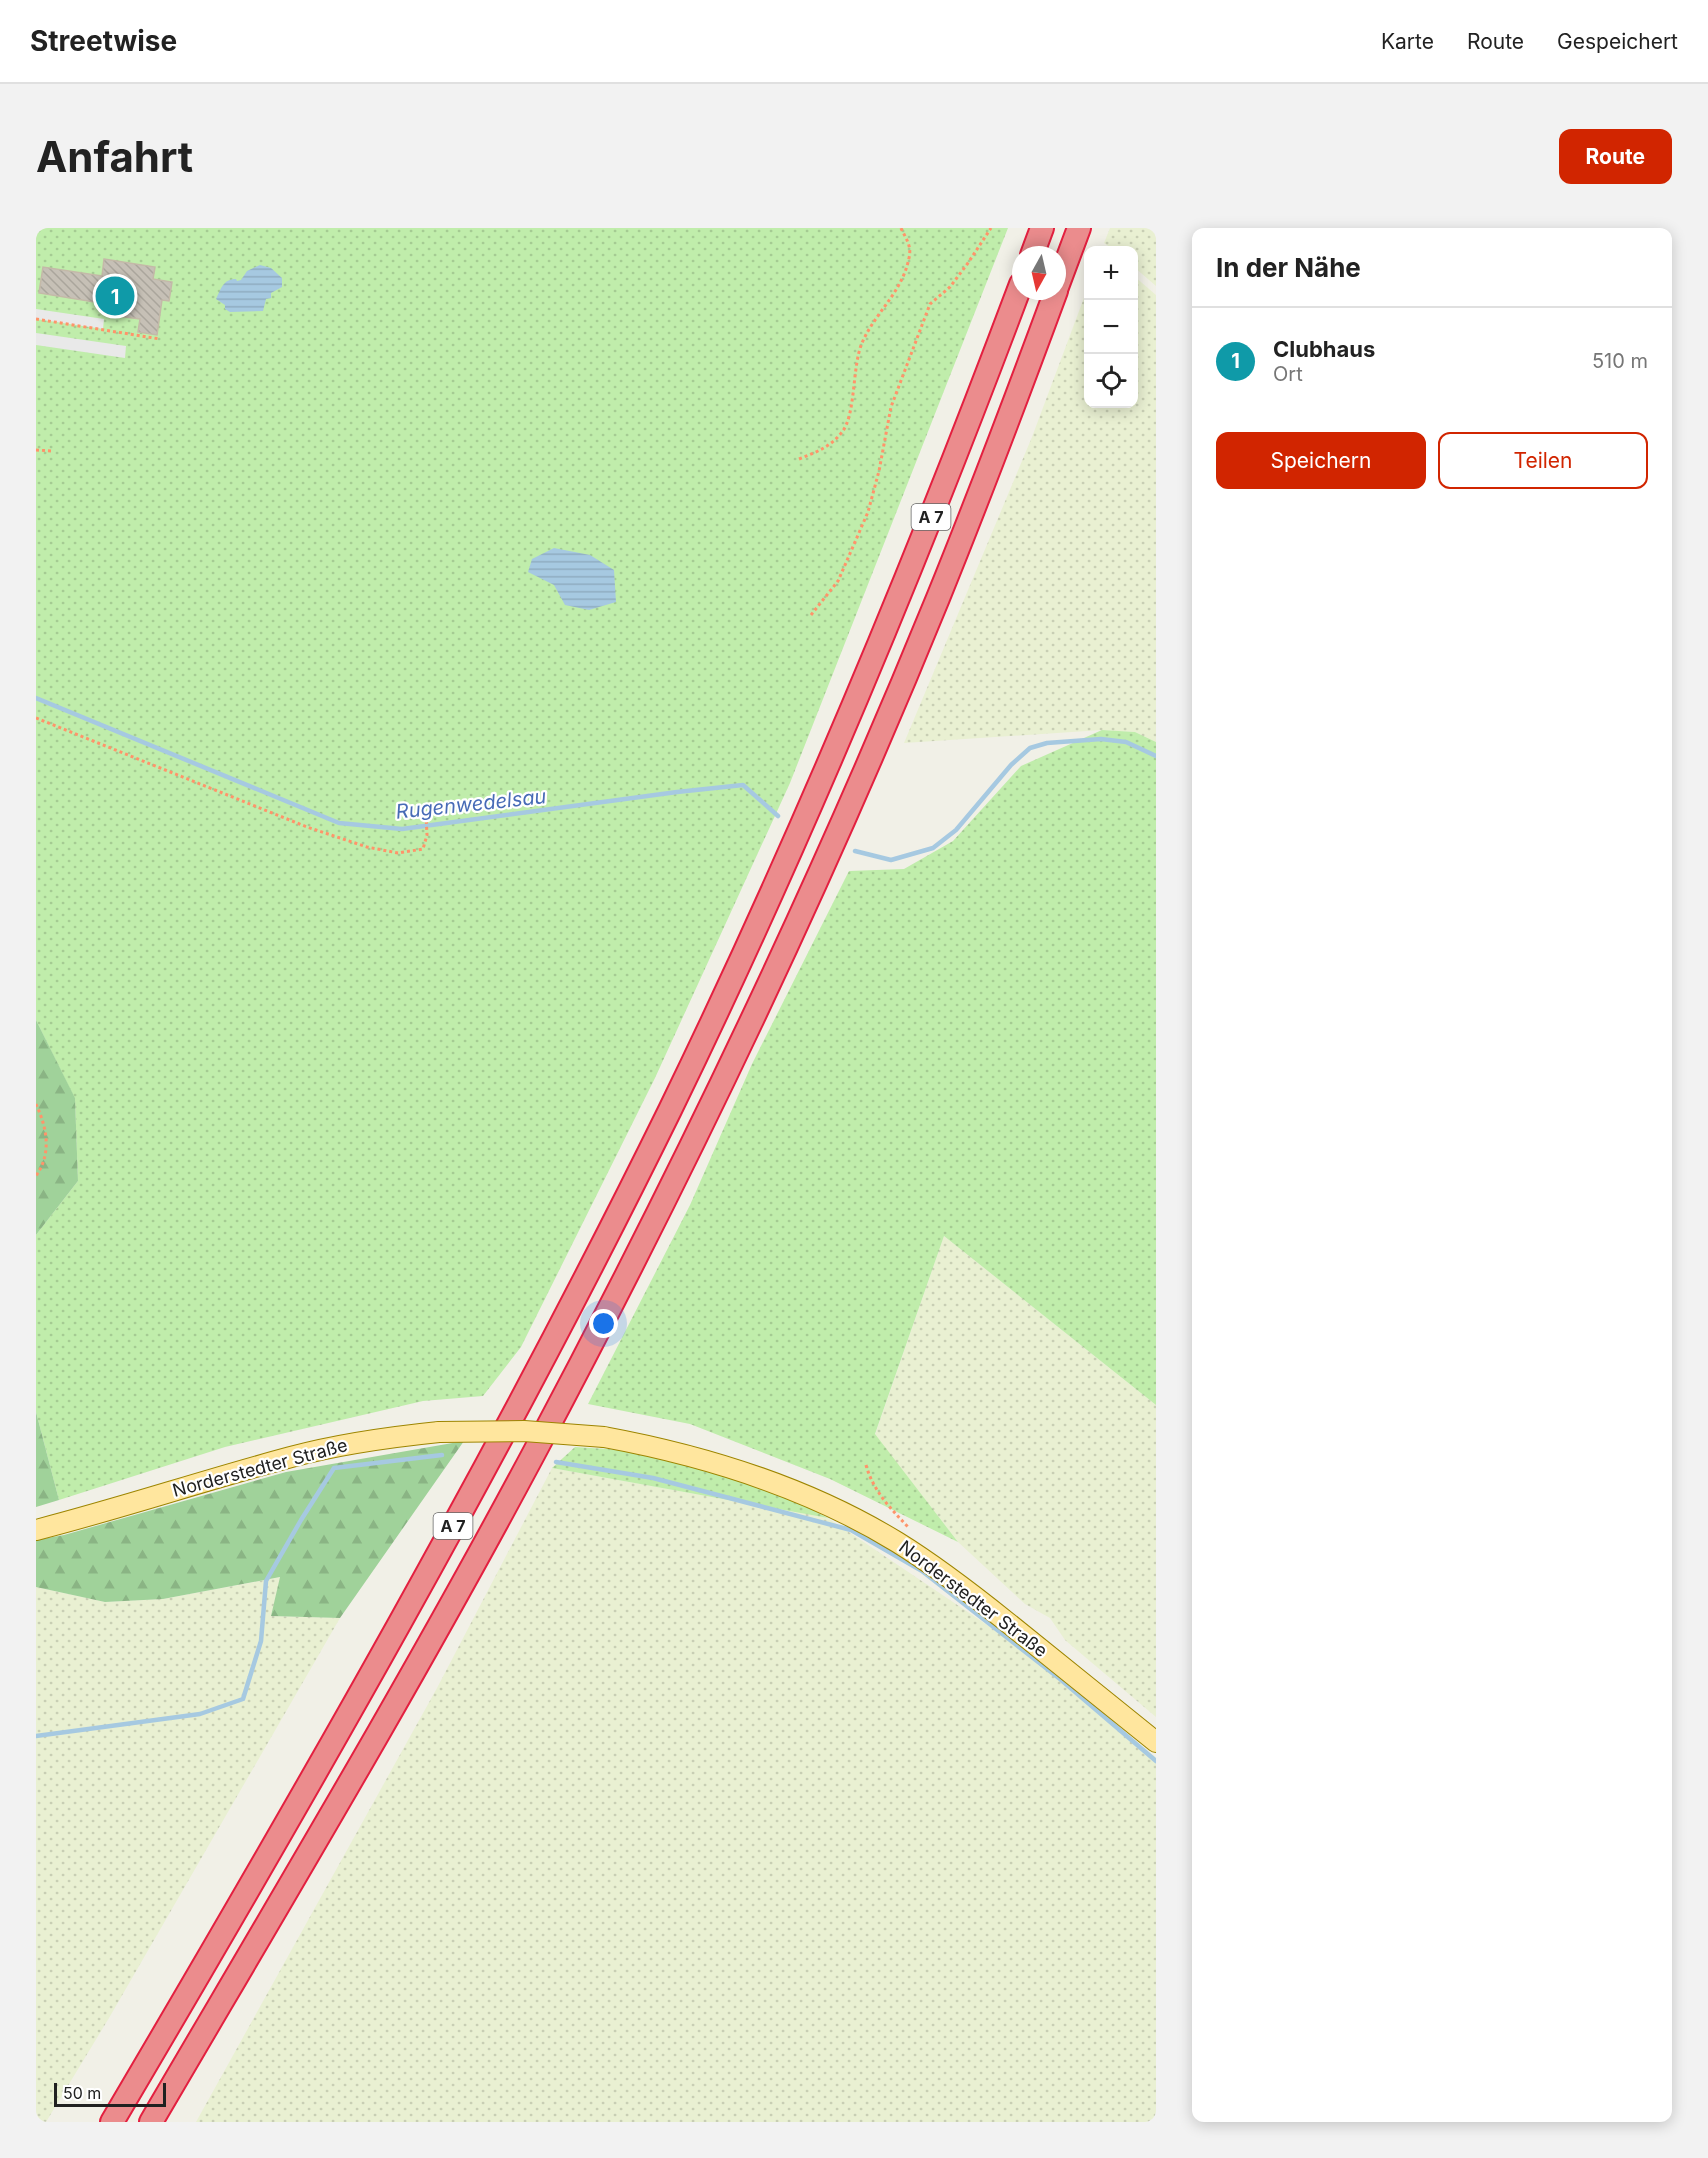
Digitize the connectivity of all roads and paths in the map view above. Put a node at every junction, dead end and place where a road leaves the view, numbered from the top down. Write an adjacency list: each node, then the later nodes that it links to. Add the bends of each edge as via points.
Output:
1 (902, 228): 13 (path, via 910,246 904,277 862,343 844,431 827,448)
2 (991, 228): 14 (path, via 956,279 930,304 891,407 868,512 838,581)
3 (1041, 228): 5 (highway)
4 (1079, 228): 6 (highway, A 7)
5 (1035, 246)
6 (1066, 262)
7 (1015, 300): 23 (highway, A 7, via 836,749 668,1113 507,1428 366,1684)
8 (1052, 300): 24 (highway, A 7, via 937,600 846,815 634,1259 523,1473 394,1707)
9 (36, 319): 10 (path)
10 (160, 339)
11 (36, 450): 12 (path)
12 (52, 451)
13 (800, 459)
14 (810, 615)
15 (36, 718): 16 (path, via 367,847 398,853 423,849)
16 (431, 808)
17 (36, 1104): 18 (path, via 47,1138 44,1164)
18 (36, 1176)
19 (866, 1465): 21 (path, via 880,1496)
20 (36, 1530): 22 (main road, Norderstedter Straße, bridge, via 292,1456 352,1443 440,1432 524,1431 604,1437 718,1463 767,1479 897,1542 980,1601)
21 (914, 1533)
22 (1156, 1742)
23 (112, 2122)
24 (151, 2122)

